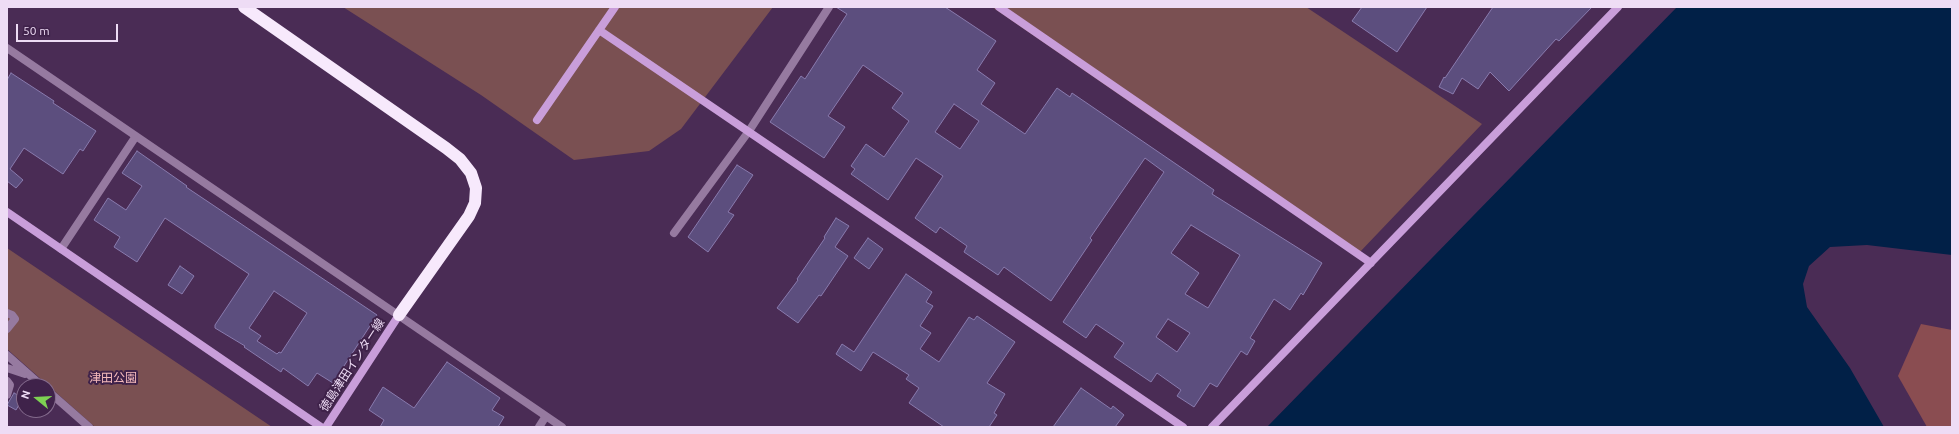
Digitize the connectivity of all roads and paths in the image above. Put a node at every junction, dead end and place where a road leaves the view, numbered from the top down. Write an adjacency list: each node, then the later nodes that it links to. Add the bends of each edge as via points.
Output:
1 (244, 7): 16 (highway, via 446,148 460,159 471,173 476,188 475,203 469,216)
2 (615, 7): 6 (street)
3 (828, 7): 9 (street)
4 (999, 7): 14 (street)
5 (1618, 7): 14 (street)
6 (599, 30): 8 (street); 9 (street)
7 (7, 48): 10 (street)
8 (537, 120)
9 (749, 131): 12 (street); 31 (street)
10 (136, 136): 13 (street); 16 (street)
11 (7, 212): 13 (street)
12 (674, 232)
13 (61, 249): 27 (street)
14 (1371, 263): 32 (street)
15 (7, 314): 17 (street, via 15,319)
16 (399, 315): 25 (street); 28 (street, 徳島津田インター線)
17 (7, 329)
18 (7, 355): 20 (street)
19 (7, 368): 20 (street)
20 (30, 375): 21 (street)
21 (33, 378)
22 (7, 381): 23 (street, via 10,385)
23 (7, 395)
24 (56, 398): 26 (street)
25 (546, 416): 29 (street); 30 (street)
26 (89, 427)
27 (321, 427)
28 (326, 427)
29 (538, 427)
30 (562, 427)
31 (1183, 427)
32 (1212, 427)

